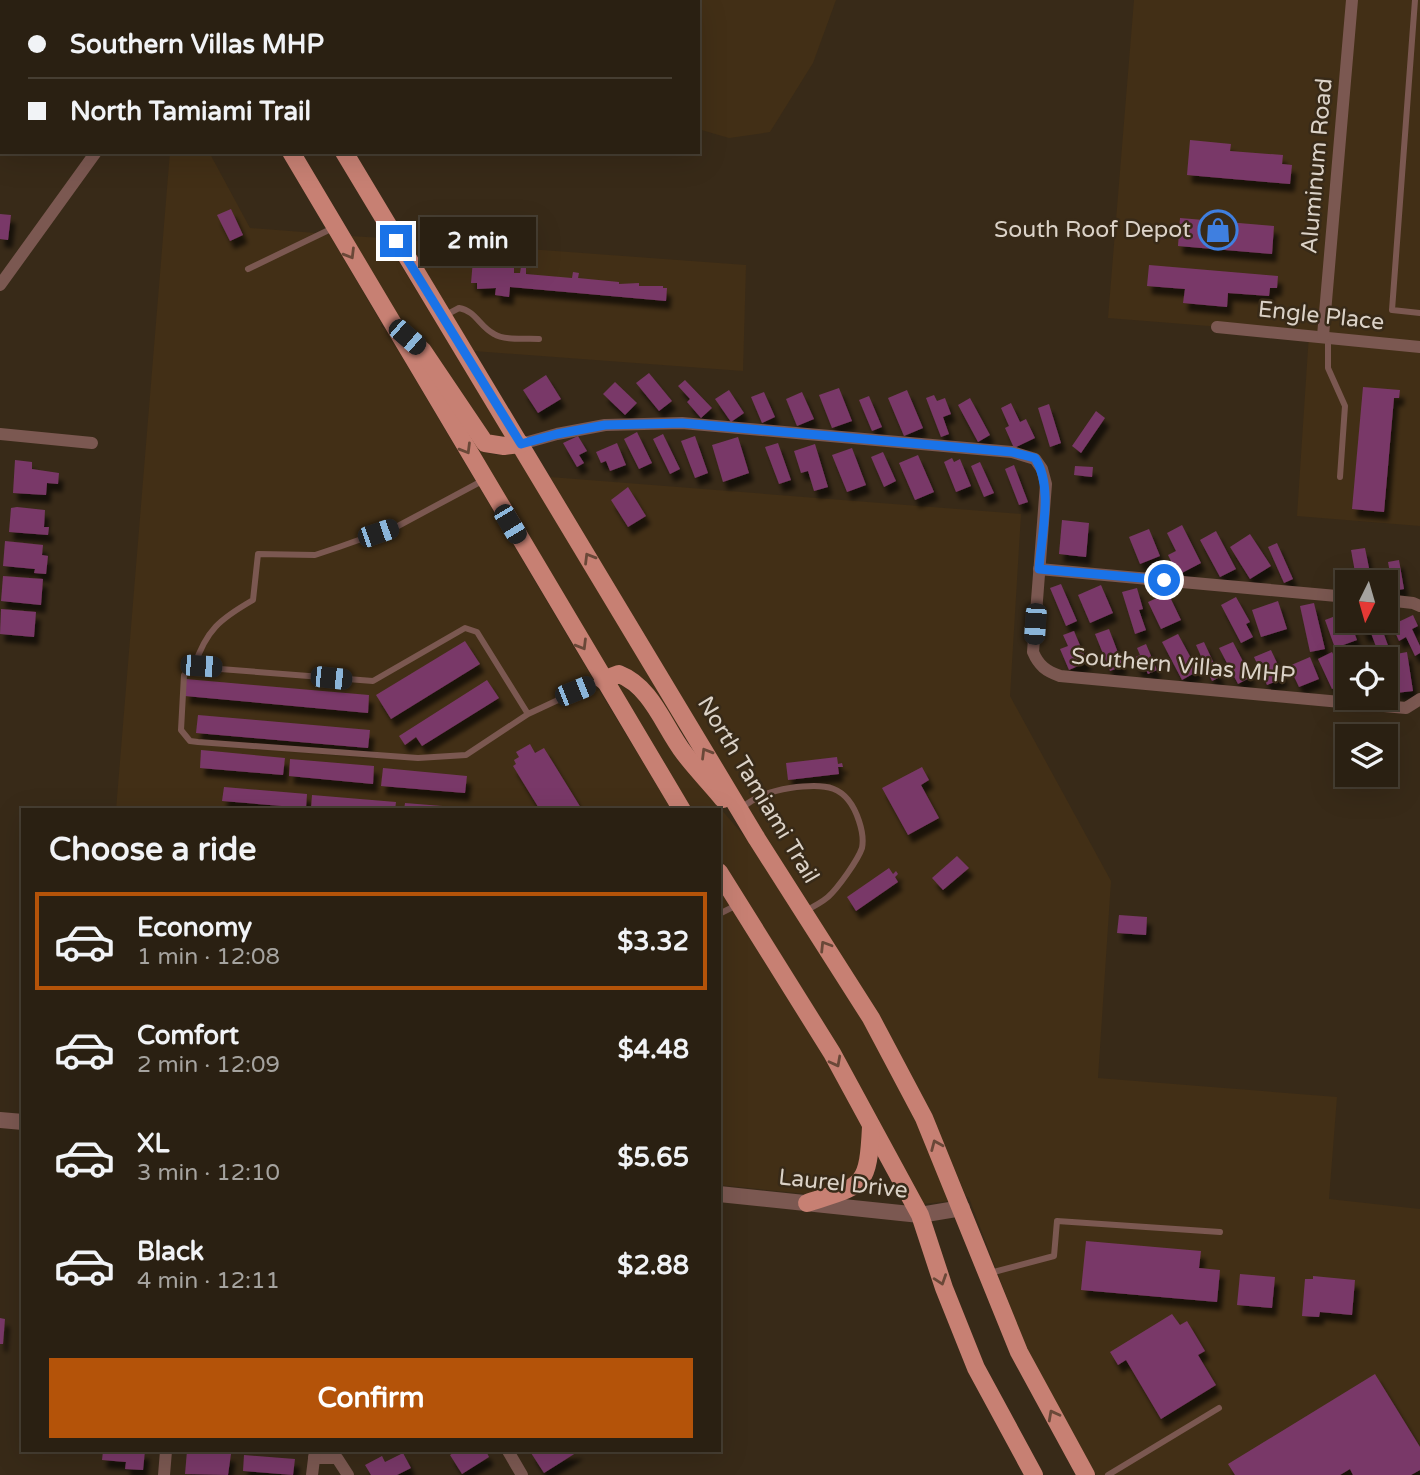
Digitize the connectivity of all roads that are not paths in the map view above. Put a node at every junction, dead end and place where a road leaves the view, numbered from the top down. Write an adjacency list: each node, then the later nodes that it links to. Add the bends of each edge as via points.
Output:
1 (1352, 0): 13 (street, Aluminum Road)
2 (1415, 0): 9 (lane, via 1392,310)
3 (95, 154): 8 (street)
4 (292, 154): 6 (main road)
5 (345, 154): 10 (main road, North Tamiami Trail)
6 (334, 227): 7 (lane); 11 (main road, one-way to 11)
7 (247, 269)
8 (0, 285)
9 (1420, 313)
10 (442, 317): 14 (lane, via 459,308 474,313 497,337); 18 (main road, North Tamiami Trail)
11 (392, 324): 18 (main road, via 423,351 485,443); 20 (main road, one-way to 20)
12 (1217, 327): 13 (street, Engle Place)
13 (1325, 336): 15 (street, Engle Place); 19 (lane, via 1328,368 1345,406)
14 (539, 339)
15 (1420, 347)
16 (0, 434): 17 (street)
17 (92, 443)
18 (521, 444): 21 (street, Southern Villas MHP, via 605,425 682,423 1012,452 1035,458 1046,484); 30 (main road, North Tamiami Trail, one-way to 18)
19 (1340, 477)
20 (484, 480): 25 (lane, via 398,526 315,555 258,554 253,600 223,618 201,648); 26 (main road, one-way to 26)
21 (1039, 569): 22 (street); 27 (street, Southern Villas MHP, via 1033,652 1047,672 1406,708)
22 (1335, 596)
23 (1398, 601): 24 (street)
24 (1420, 606)
25 (194, 667): 28 (lane, via 373,681 465,628 477,632); 28 (lane, via 184,675 181,730 190,741 451,757 466,755)
26 (603, 680): 28 (lane); 29 (main road); 30 (main road, via 619,674 646,694 683,752)
27 (1420, 699)
28 (528, 714)
29 (681, 808)
30 (737, 811): 33 (main road, North Tamiami Trail); 33 (lane, via 771,791 825,786 846,796 855,810 863,839 861,850 828,897)
31 (721, 875): 32 (main road)
32 (739, 904): 34 (lane); 37 (main road, one-way to 37, via 832,1053)
33 (804, 912): 40 (main road, North Tamiami Trail, one-way to 33, via 924,1118 871,1018)
34 (721, 913)
35 (0, 1120): 36 (street)
36 (21, 1122)
37 (871, 1127): 39 (main road, via 869,1163 860,1182); 41 (main road)
38 (721, 1194): 39 (street, Laurel Drive)
39 (807, 1203): 41 (street, Laurel Drive)
40 (962, 1208): 41 (street, Laurel Drive); 43 (main road, North Tamiami Trail)
41 (920, 1215): 53 (main road, one-way to 53, via 976,1368)
42 (1220, 1232): 43 (lane, via 1057,1221 1054,1256)
43 (988, 1274): 54 (main road, North Tamiami Trail, one-way to 43, via 1019,1352)
44 (1219, 1408): 55 (lane)
45 (166, 1452): 49 (street)
46 (509, 1452): 52 (street)
47 (315, 1454): 48 (street); 50 (street)
48 (337, 1455): 51 (street)
49 (164, 1475)
50 (313, 1475)
51 (348, 1475)
52 (523, 1475)
53 (1034, 1475)
54 (1086, 1475)
55 (1108, 1475)

